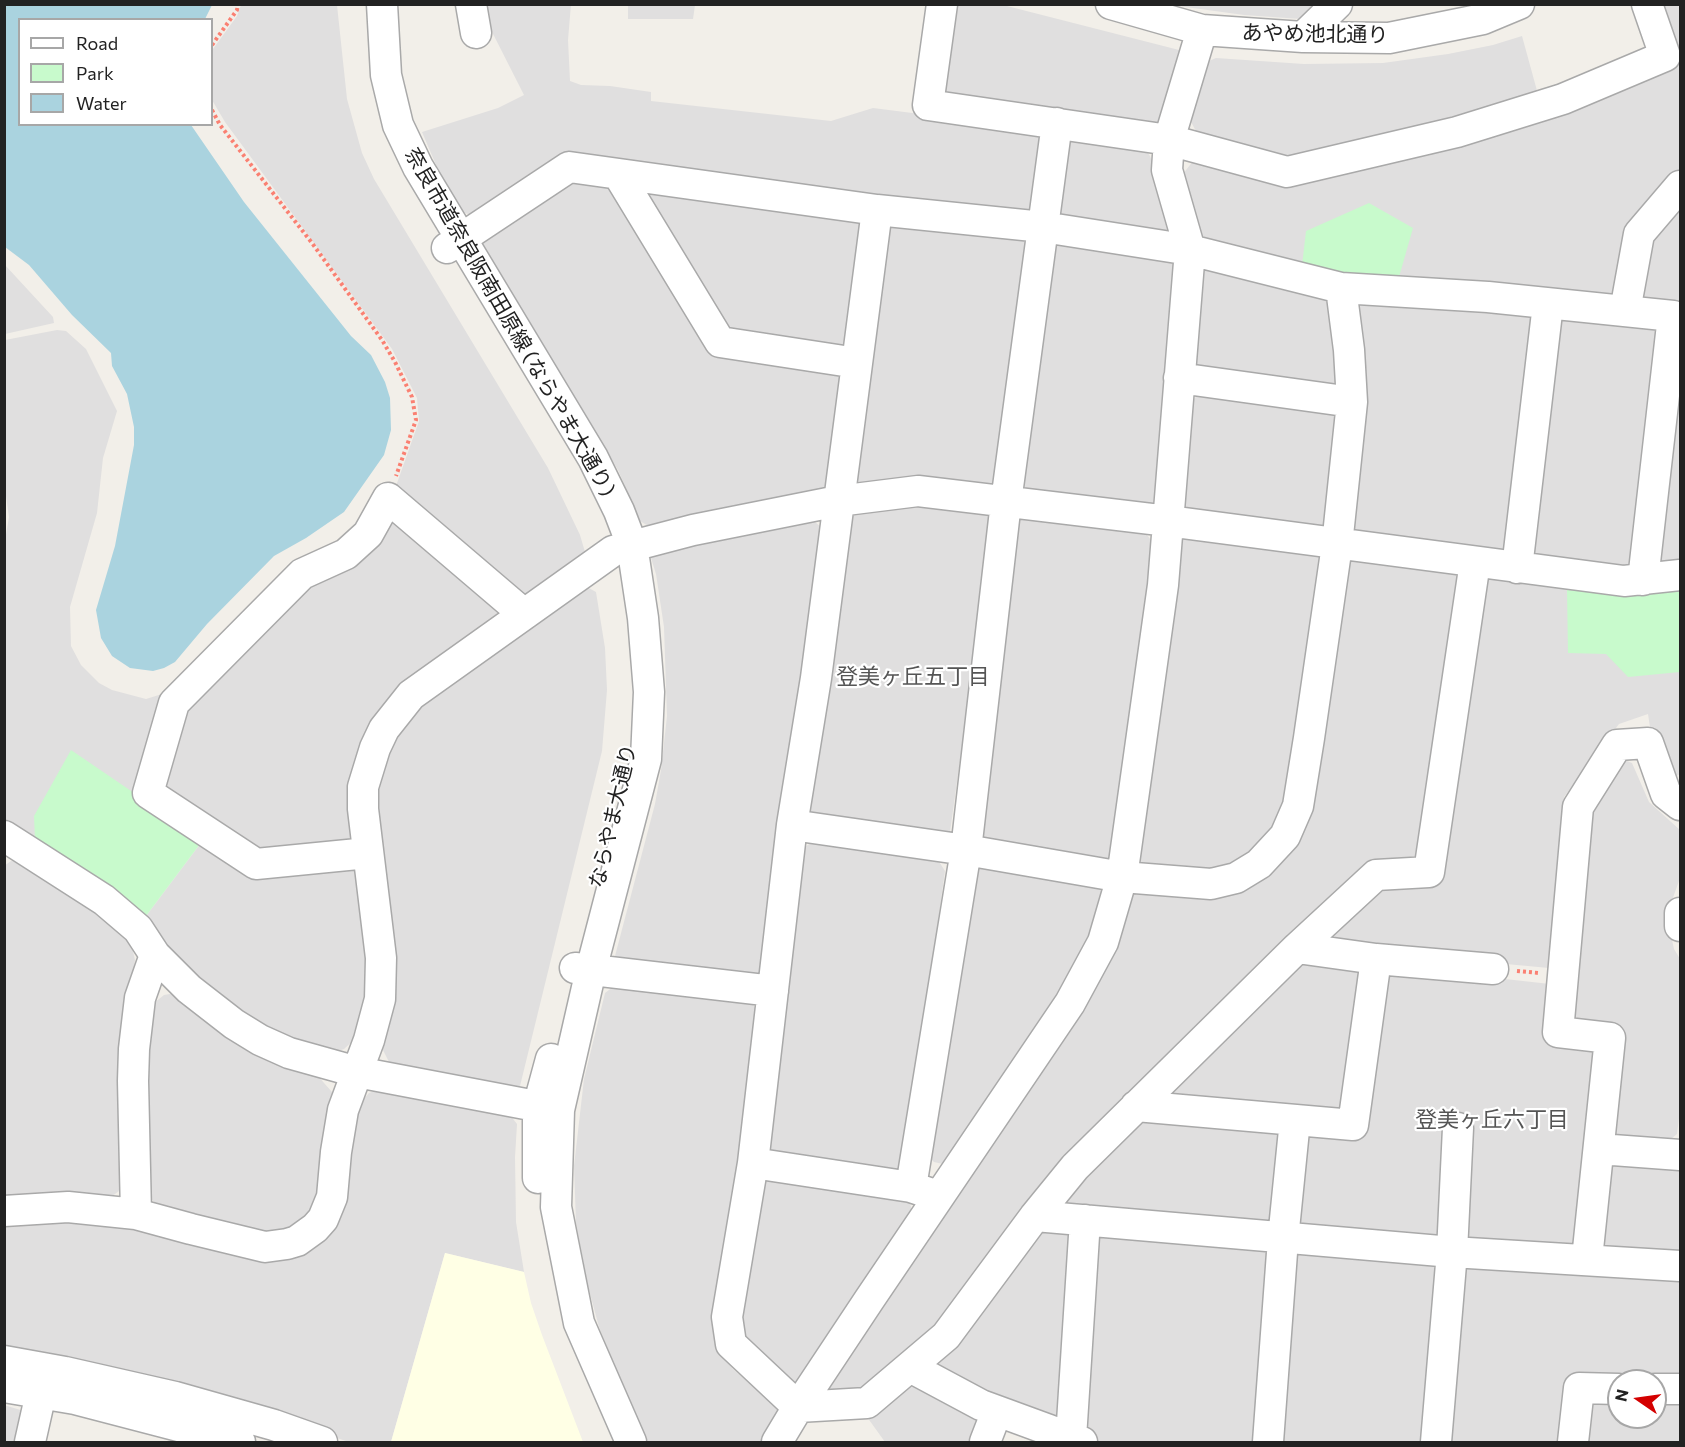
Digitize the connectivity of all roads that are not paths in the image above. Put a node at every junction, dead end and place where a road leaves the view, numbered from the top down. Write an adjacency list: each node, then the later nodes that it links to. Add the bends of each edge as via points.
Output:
1 (365, 4): 17 (street, ならやま大通り, via 370,72 382,122 394,151)
2 (382, 4): 17 (street, 奈良市道奈良阪南田原線 (ならやま大通り), via 386,75 398,125)
3 (942, 4): 11 (street, via 927,105)
4 (1111, 4): 8 (street, あやめ池北通り)
5 (1337, 4): 10 (street)
6 (1519, 4): 10 (street, あやめ池北通り, via 1483,19 1389,38)
7 (1647, 4): 12 (street, via 1665,56 1563,99 1457,132 1287,172)
8 (1159, 11): 9 (street, あやめ池北通り)
9 (1202, 30): 10 (street, あやめ池北通り); 12 (street)
10 (1303, 37)
11 (1057, 123): 12 (street); 16 (street)
12 (1169, 140): 18 (street, via 1167,170)
13 (618, 174): 15 (street); 17 (street, via 569,167); 23 (street, via 720,342)
14 (1680, 186): 21 (street, via 1639,234)
15 (877, 210): 16 (street); 23 (street)
16 (1043, 227): 18 (street); 27 (street)
17 (454, 243): 30 (street, ならやま大通り, via 508,348)
18 (1190, 250): 19 (street); 24 (street)
19 (1341, 288): 20 (street); 25 (street)
20 (1548, 304): 21 (street); 32 (street)
21 (1625, 311): 22 (street)
22 (1677, 317): 34 (street)
23 (857, 363): 26 (street)
24 (1179, 378): 25 (street); 28 (street)
25 (1352, 402): 29 (street)
26 (838, 501): 27 (street, via 918,491); 30 (street); 37 (street, via 816,678)
27 (1006, 502): 28 (street); 39 (street)
28 (1168, 521): 29 (street); 41 (street, via 1163,585)
29 (1336, 545): 31 (street); 41 (street, via 1310,738 1298,806 1285,836 1259,864 1236,878 1211,884)
30 (622, 548): 35 (street); 47 (street, ならやま大通り, via 633,689 631,753)
31 (1475, 561): 32 (street); 44 (street, via 1429,872 1376,875)
32 (1517, 568): 34 (street)
33 (1680, 575): 34 (street)
34 (1643, 580)
35 (524, 614): 40 (street, via 411,695 384,729 363,787); 40 (street, via 388,498 368,534 346,554 302,574 174,703 148,793 256,864)
36 (1676, 795): 55 (street, via 1648,743 1617,745 1578,807 1558,1032 1610,1038)
37 (792, 825): 39 (street); 49 (street)
38 (4, 836): 45 (street, via 104,900 138,929)
39 (966, 850): 41 (street); 58 (street)
40 (368, 853): 50 (street, via 381,979 376,1020)
41 (1122, 877): 59 (street, via 1103,942 1070,1003)
42 (1680, 913): 43 (street)
43 (1680, 927)
44 (1297, 948): 46 (street); 51 (street)
45 (155, 956): 50 (street, via 210,1007 260,1040 289,1053); 61 (street, via 140,998 134,1049)
46 (1376, 959): 48 (street); 53 (street, via 1353,1125)
47 (583, 969): 49 (street); 52 (street, ならやま大通り)
48 (1493, 969)
49 (773, 991): 57 (street)
50 (357, 1072): 52 (street); 61 (street, via 343,1110 332,1197 323,1219 306,1235 287,1244 265,1246)
51 (1136, 1106): 53 (street); 62 (street, via 1075,1167)
52 (549, 1108): 79 (street, via 537,1167 542,1227 556,1299); 80 (street, via 556,1206 579,1323)
53 (1295, 1120): 64 (street)
54 (1458, 1128): 65 (street)
55 (1599, 1149): 56 (street); 66 (street)
56 (1680, 1155)
57 (753, 1162): 58 (street); 73 (street, via 727,1317 731,1344)
58 (911, 1187): 59 (street)
59 (941, 1196): 73 (street)
60 (4, 1211): 61 (street, via 68,1207)
61 (136, 1214)
62 (1035, 1216): 63 (street); 69 (street, via 946,1336)
63 (1085, 1220): 64 (street); 75 (street)
64 (1283, 1239): 65 (street); 83 (street)
65 (1452, 1252): 66 (street); 84 (street)
66 (1587, 1259): 67 (street)
67 (1680, 1266)
68 (4, 1361): 78 (street, via 175,1397)
69 (910, 1366): 73 (street, via 867,1403); 74 (street)
70 (4, 1387): 72 (street)
71 (1607, 1389): 85 (street, via 1579,1388)
72 (41, 1393): 76 (street); 77 (street)
73 (798, 1407): 81 (street)
74 (997, 1411): 75 (street); 82 (street)
75 (1077, 1440)
76 (30, 1443)
77 (240, 1443)
78 (322, 1443)
79 (609, 1443)
80 (631, 1443)
81 (777, 1443)
82 (985, 1443)
83 (1268, 1443)
84 (1437, 1443)
85 (1573, 1443)

